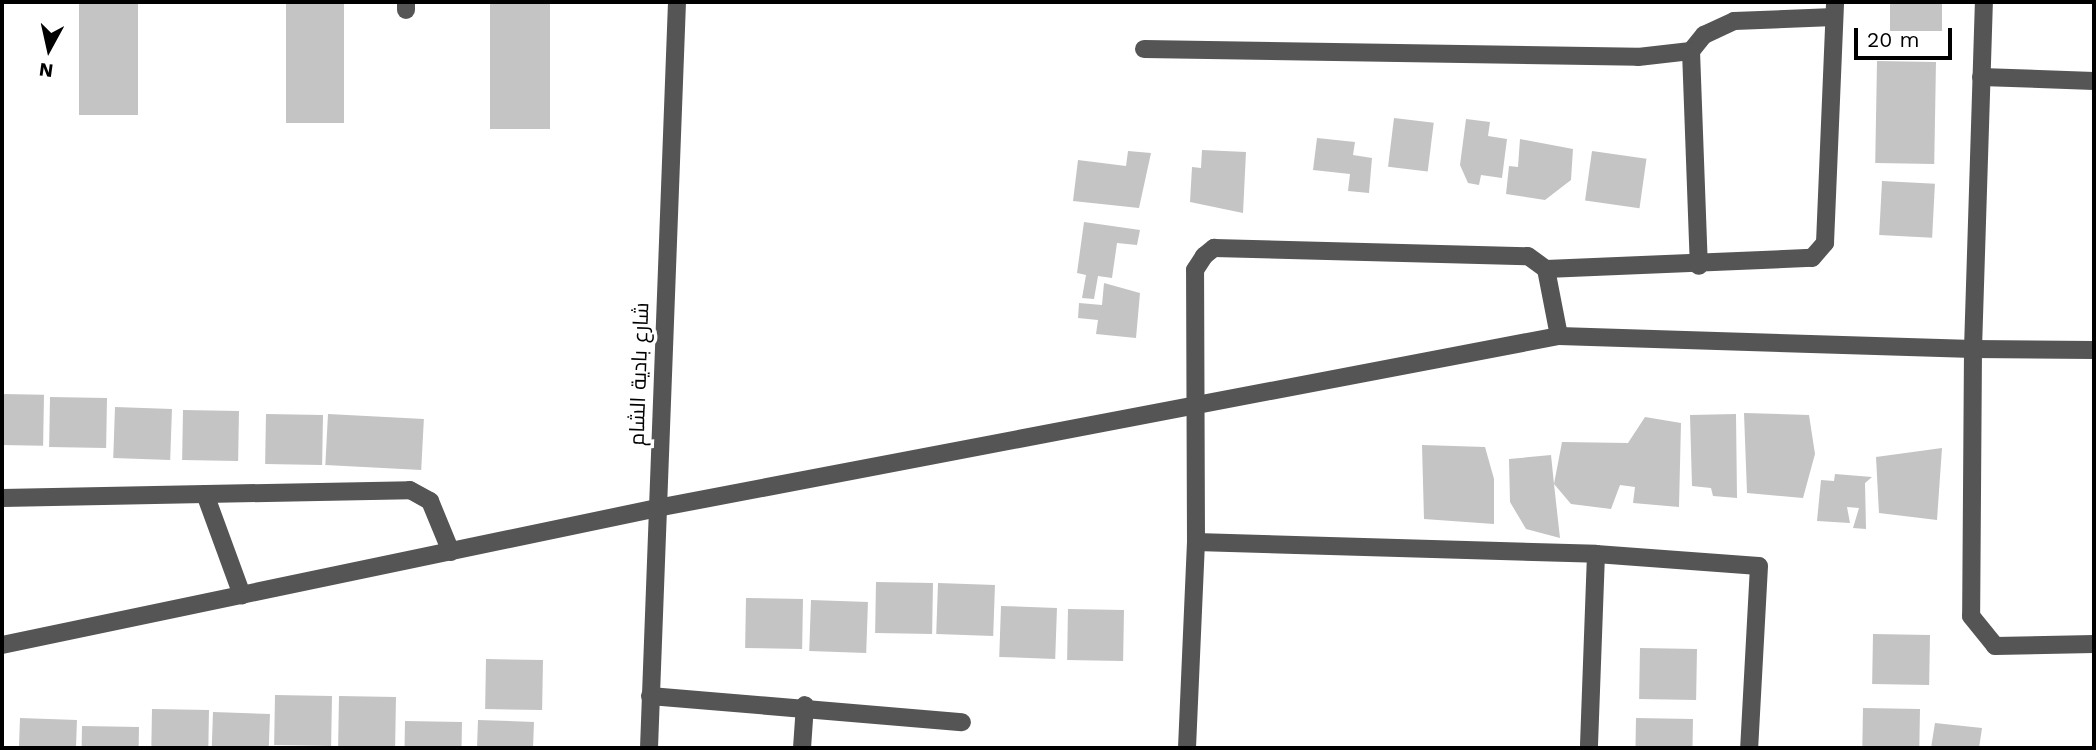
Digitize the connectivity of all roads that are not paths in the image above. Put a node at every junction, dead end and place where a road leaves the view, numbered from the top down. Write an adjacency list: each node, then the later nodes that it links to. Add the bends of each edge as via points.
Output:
1 (677, 2): 16 (street, شارع بادية الشام)
2 (1984, 2): 6 (street)
3 (1834, 9): 5 (street, via 1734,21 1704,35); 8 (street, via 1825,243 1812,258)
4 (1144, 49): 5 (street, via 1638,57)
5 (1691, 51): 8 (street)
6 (1981, 77): 7 (street); 11 (street)
7 (2094, 81)
8 (1699, 265): 9 (street)
9 (1546, 269): 10 (street); 13 (street, via 1528,256 1214,248 1195,270)
10 (1559, 337): 11 (street); 13 (street)
11 (1973, 349): 12 (street); 22 (street, via 1971,616 1995,646)
12 (2094, 350)
13 (1192, 405): 16 (street); 17 (street)
14 (205, 494): 15 (street); 18 (street, via 410,490 430,501); 20 (street)
15 (2, 498)
16 (657, 508): 18 (street); 23 (street, شارع بادية الشام)
17 (1196, 542): 19 (street); 28 (street)
18 (451, 552): 20 (street)
19 (1596, 554): 29 (street); 30 (street, via 1759,566)
20 (242, 595): 21 (street)
21 (2, 645)
22 (2094, 645)
23 (650, 696): 24 (street); 26 (street, شارع بادية الشام)
24 (805, 705): 25 (street); 27 (street)
25 (962, 722)
26 (649, 748)
27 (802, 748)
28 (1187, 748)
29 (1589, 748)
30 (1749, 748)

